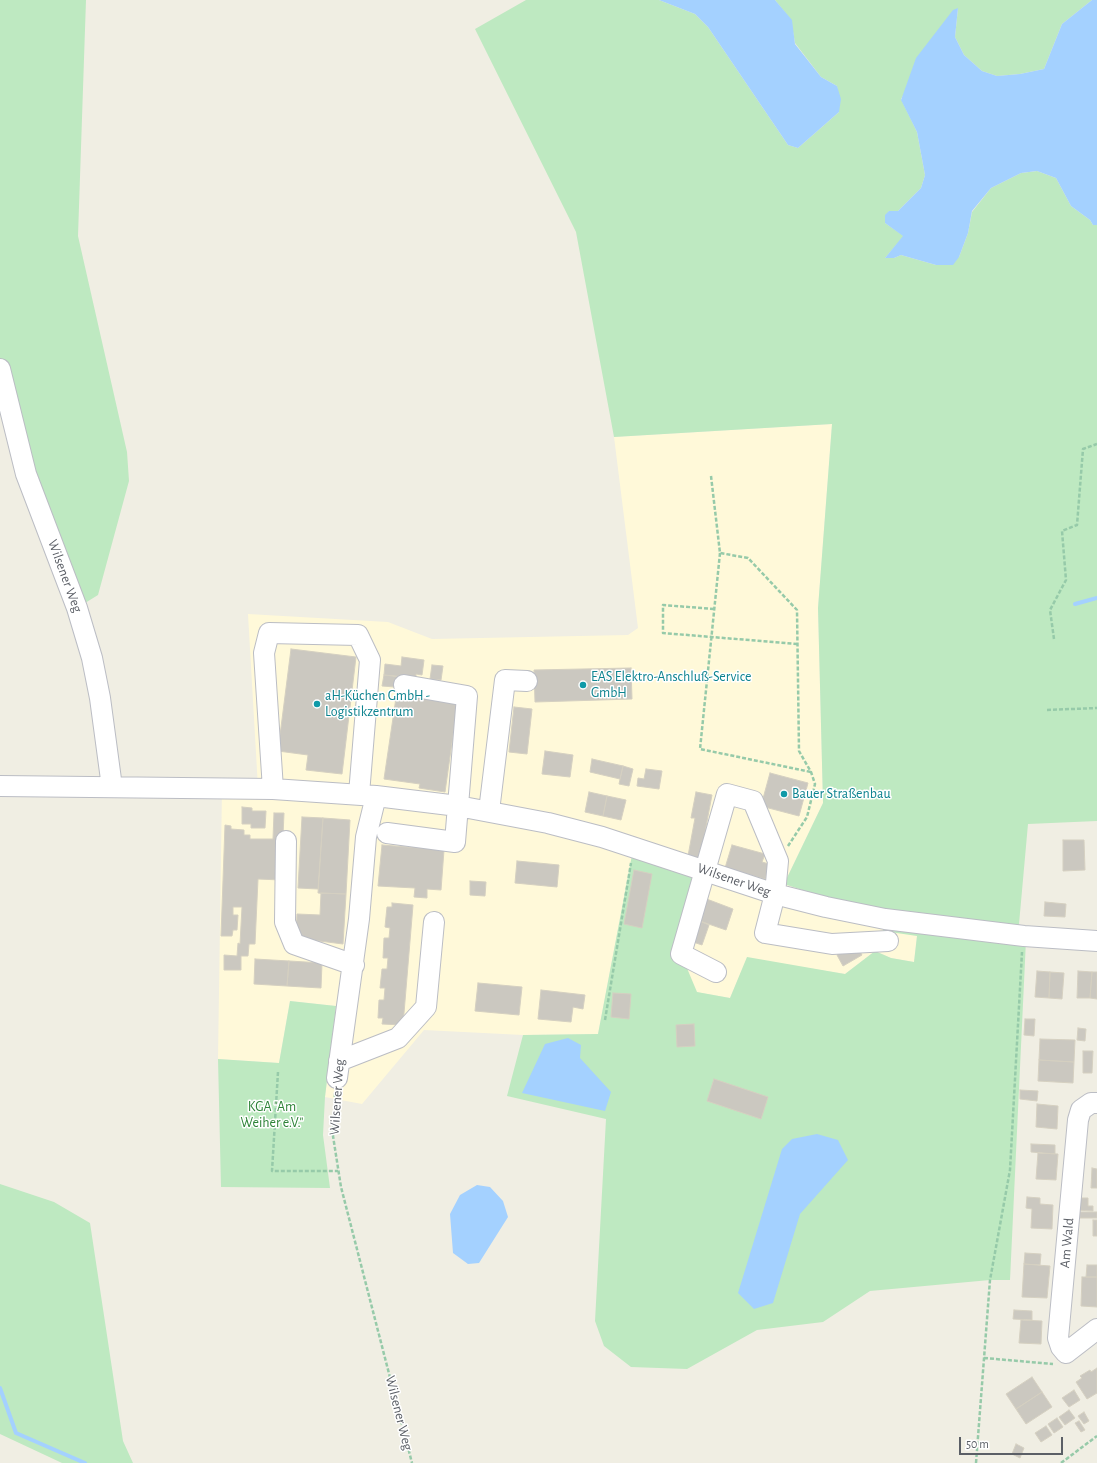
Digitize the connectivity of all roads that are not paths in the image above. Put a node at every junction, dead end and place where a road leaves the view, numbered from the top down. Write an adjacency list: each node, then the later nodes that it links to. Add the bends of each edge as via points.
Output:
1 (0, 369): 5 (street, Wilsener Weg, via 26,474 77,608 92,658)
2 (527, 681): 9 (street, via 505,680)
3 (404, 685): 8 (street, via 467,696)
4 (0, 786): 5 (street, Wilsener Weg)
5 (112, 787): 6 (street, Wilsener Weg)
6 (273, 789): 7 (street, Wilsener Weg); 7 (street, via 264,653 269,633 358,635 370,660)
7 (367, 795): 8 (street, Wilsener Weg); 17 (street, Wilsener Weg, via 366,837)
8 (458, 806): 9 (street, Wilsener Weg); 10 (street, via 455,842)
9 (489, 811): 12 (street, Wilsener Weg, via 548,823)
10 (387, 832)
11 (286, 841): 17 (street, via 285,922 294,944)
12 (704, 870): 13 (street, Wilsener Weg); 13 (street, via 727,794 753,801 778,861); 18 (street, via 681,954)
13 (775, 894): 15 (street, via 766,933 832,944); 16 (street, Wilsener Weg, via 885,918 1024,936)
14 (434, 922): 17 (street, Wilsener Weg, via 426,1007 398,1038 338,1070)
15 (888, 941)
16 (1097, 941)
17 (354, 965)
18 (716, 972)
19 (1097, 1103): 20 (street, Am Wald, via 1091,1103 1081,1110 1078,1120 1058,1338 1061,1348 1066,1354)
20 (1097, 1330)

